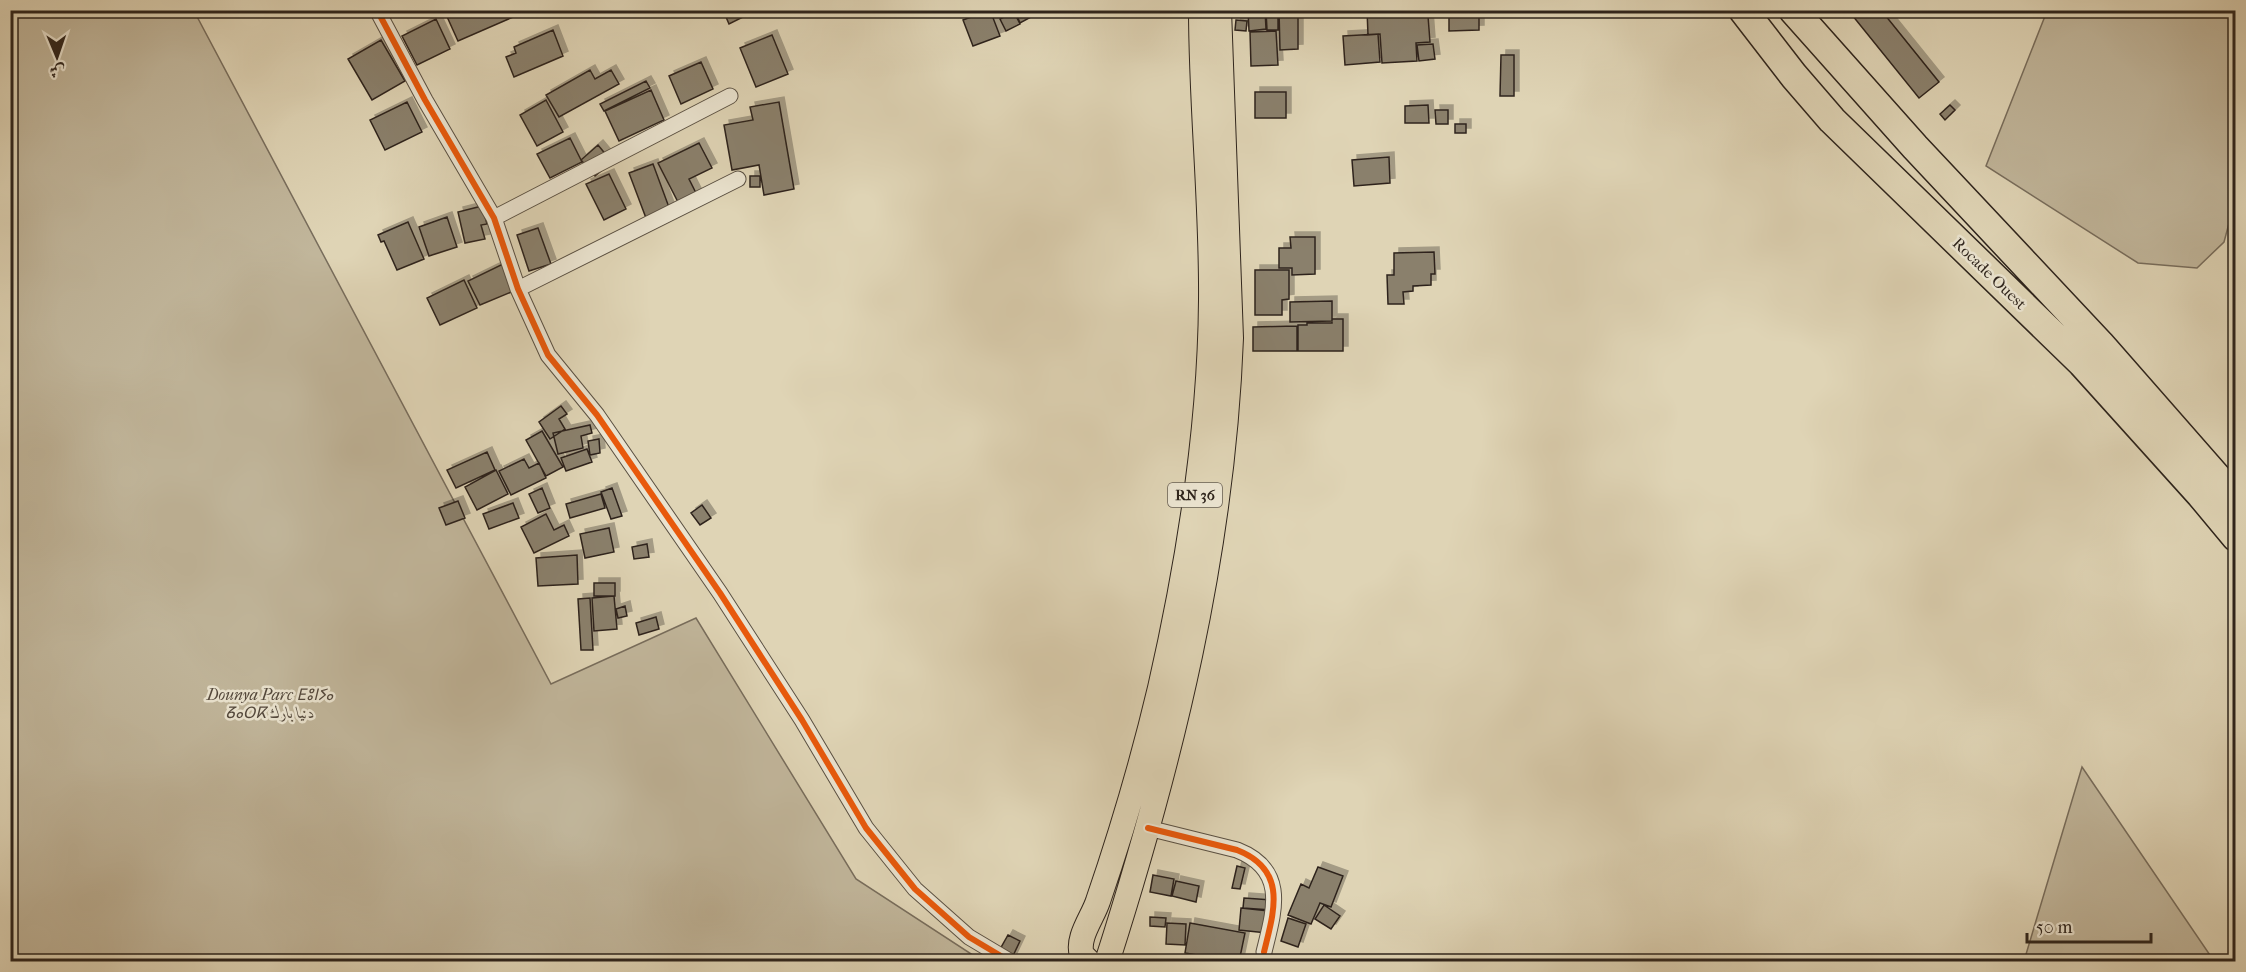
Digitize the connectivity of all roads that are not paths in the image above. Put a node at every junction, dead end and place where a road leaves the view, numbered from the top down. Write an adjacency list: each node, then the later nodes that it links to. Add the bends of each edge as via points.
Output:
1 (1201, 10): 15 (main road, RN 36, via 1211,279 1201,446 1184,568 1160,688 1113,856 1081,940 1082,955)
2 (1219, 10): 12 (main road, RN 36, via 1231,338 1225,439 1202,600)
3 (1743, 10): 11 (highway, Rocade Ouest, via 1832,120 2082,363)
4 (1793, 10): 10 (highway, Rocade Ouest, via 2100,344)
5 (379, 11): 8 (street, via 425,100)
6 (730, 96): 8 (street)
7 (738, 179): 9 (street)
8 (494, 218): 9 (street)
9 (518, 289): 14 (street, via 548,355 597,415 720,593 866,828 915,890 969,938)
10 (2235, 499)
11 (2235, 537)
12 (1148, 828): 13 (street, via 1238,850 1262,865 1275,901); 16 (main road, RN 36)
13 (1264, 952)
14 (1011, 962)
15 (1089, 962)
16 (1107, 962)

